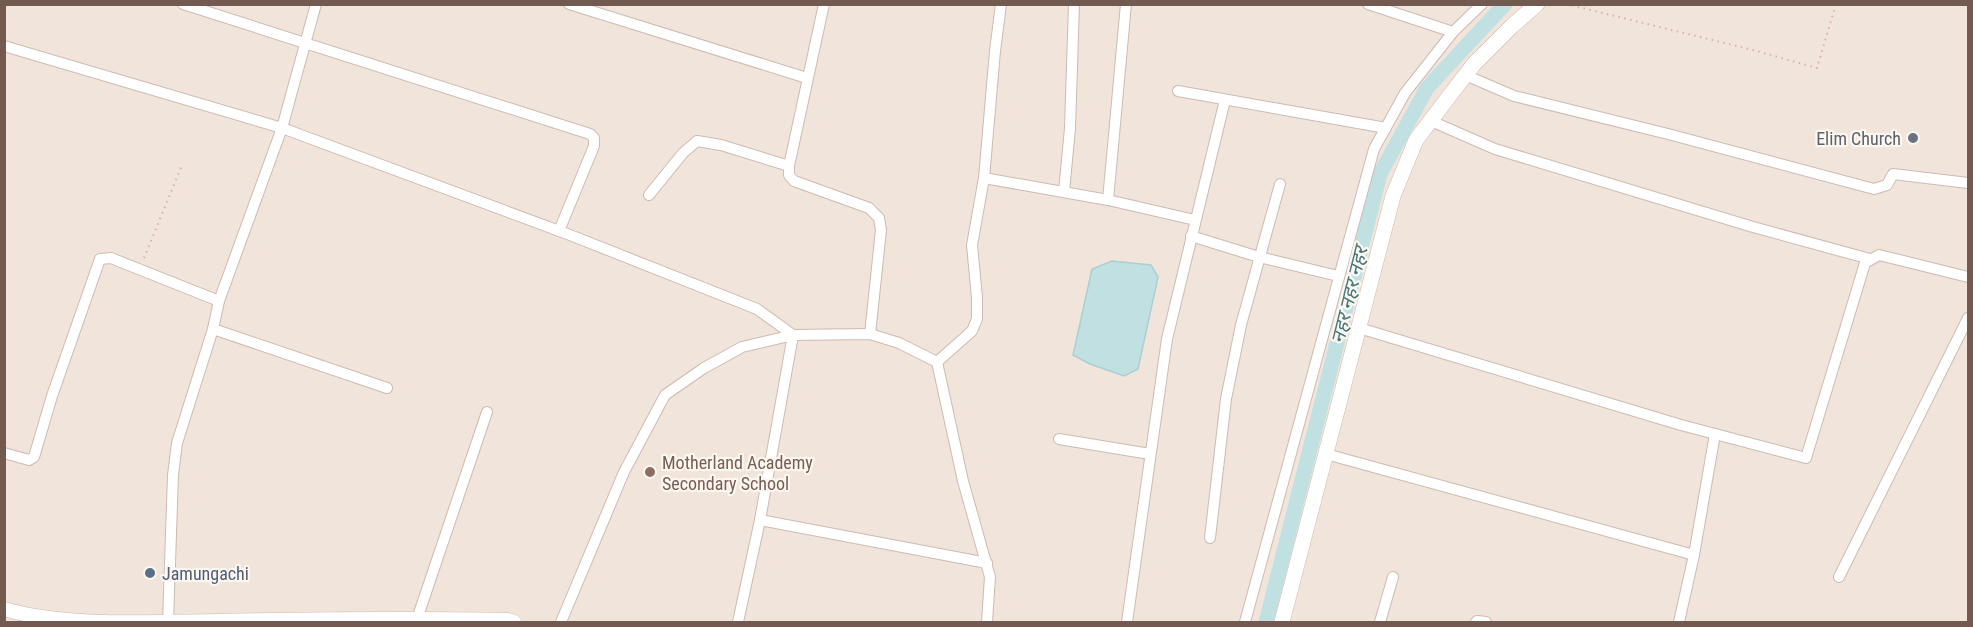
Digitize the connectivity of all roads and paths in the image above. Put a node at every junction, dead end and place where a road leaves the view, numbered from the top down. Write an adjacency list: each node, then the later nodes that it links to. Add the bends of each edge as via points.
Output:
1 (183, 4): 14 (street)
2 (316, 4): 14 (street)
3 (569, 4): 17 (street)
4 (824, 4): 17 (street)
5 (1001, 4): 25 (street)
6 (1074, 4): 28 (street, via 1071,129)
7 (1126, 4): 30 (street)
8 (1368, 4): 13 (street)
9 (1482, 4): 13 (street)
10 (1537, 4): 16 (main road)
11 (1566, 4): 12 (path, via 1816,68)
12 (1836, 4)
13 (1453, 32): 22 (street, via 1406,93)
14 (307, 43): 21 (street); 32 (street, via 592,136 594,146)
15 (4, 46): 21 (street)
16 (1465, 75): 20 (main road); 26 (street, via 1514,96 1874,189 1887,185 1893,174)
17 (807, 78): 24 (street)
18 (1178, 91): 19 (street)
19 (1225, 100): 22 (street); 31 (street)
20 (1431, 121): 35 (street, via 1495,149); 41 (main road, via 1416,140 1393,196)
21 (282, 128): 32 (street); 39 (street)
22 (1386, 128): 37 (street, via 1374,149)
23 (182, 165): 36 (path)
24 (789, 166): 29 (street, via 697,141); 43 (street, via 794,181 869,208 879,218)
25 (984, 178): 28 (street); 45 (street, via 972,244 977,298 975,326)
26 (1968, 183)
27 (1280, 184): 34 (street)
28 (1064, 192): 30 (street)
29 (649, 195)
30 (1108, 200): 31 (street)
31 (1195, 220): 33 (street)
32 (559, 231): 44 (street, via 757,309)
33 (1191, 236): 34 (street); 51 (street, via 1167,339)
34 (1260, 256): 37 (street); 54 (street, via 1226,399)
35 (1869, 259): 38 (street, via 1879,255); 48 (street, via 1806,458)
36 (139, 269): 39 (street); 50 (street, via 111,258 100,259 34,457 29,460)
37 (1338, 276): 68 (street)
38 (1968, 277)
39 (219, 301): 42 (street)
40 (1968, 318): 58 (street)
41 (1359, 328): 48 (street); 52 (main road)
42 (213, 329): 46 (street); 60 (street, via 177,443)
43 (870, 334): 44 (street); 45 (street)
44 (793, 335): 53 (street); 64 (street, via 742,346 664,395 624,472)
45 (937, 362): 56 (street, via 963,481)
46 (387, 388)
47 (487, 412): 62 (street)
48 (1715, 434): 55 (street)
49 (1059, 439): 51 (street)
50 (4, 453)
51 (1150, 454): 67 (street)
52 (1326, 454): 55 (street); 69 (main road)
53 (760, 520): 56 (street); 65 (street)
54 (1210, 538)
55 (1694, 555): 73 (street)
56 (987, 563): 66 (street)
57 (1393, 577): 70 (street)
58 (1839, 577)
59 (4, 609): 60 (street, via 25,616 66,620)
60 (168, 621): 61 (street)
61 (324, 621): 62 (street)
62 (416, 621): 63 (street)
63 (514, 622)
64 (561, 622)
65 (738, 622)
66 (987, 622)
67 (1127, 622)
68 (1245, 622)
69 (1282, 622)
70 (1380, 622)
71 (1476, 622): 72 (street)
72 (1485, 622)
73 (1679, 622)

